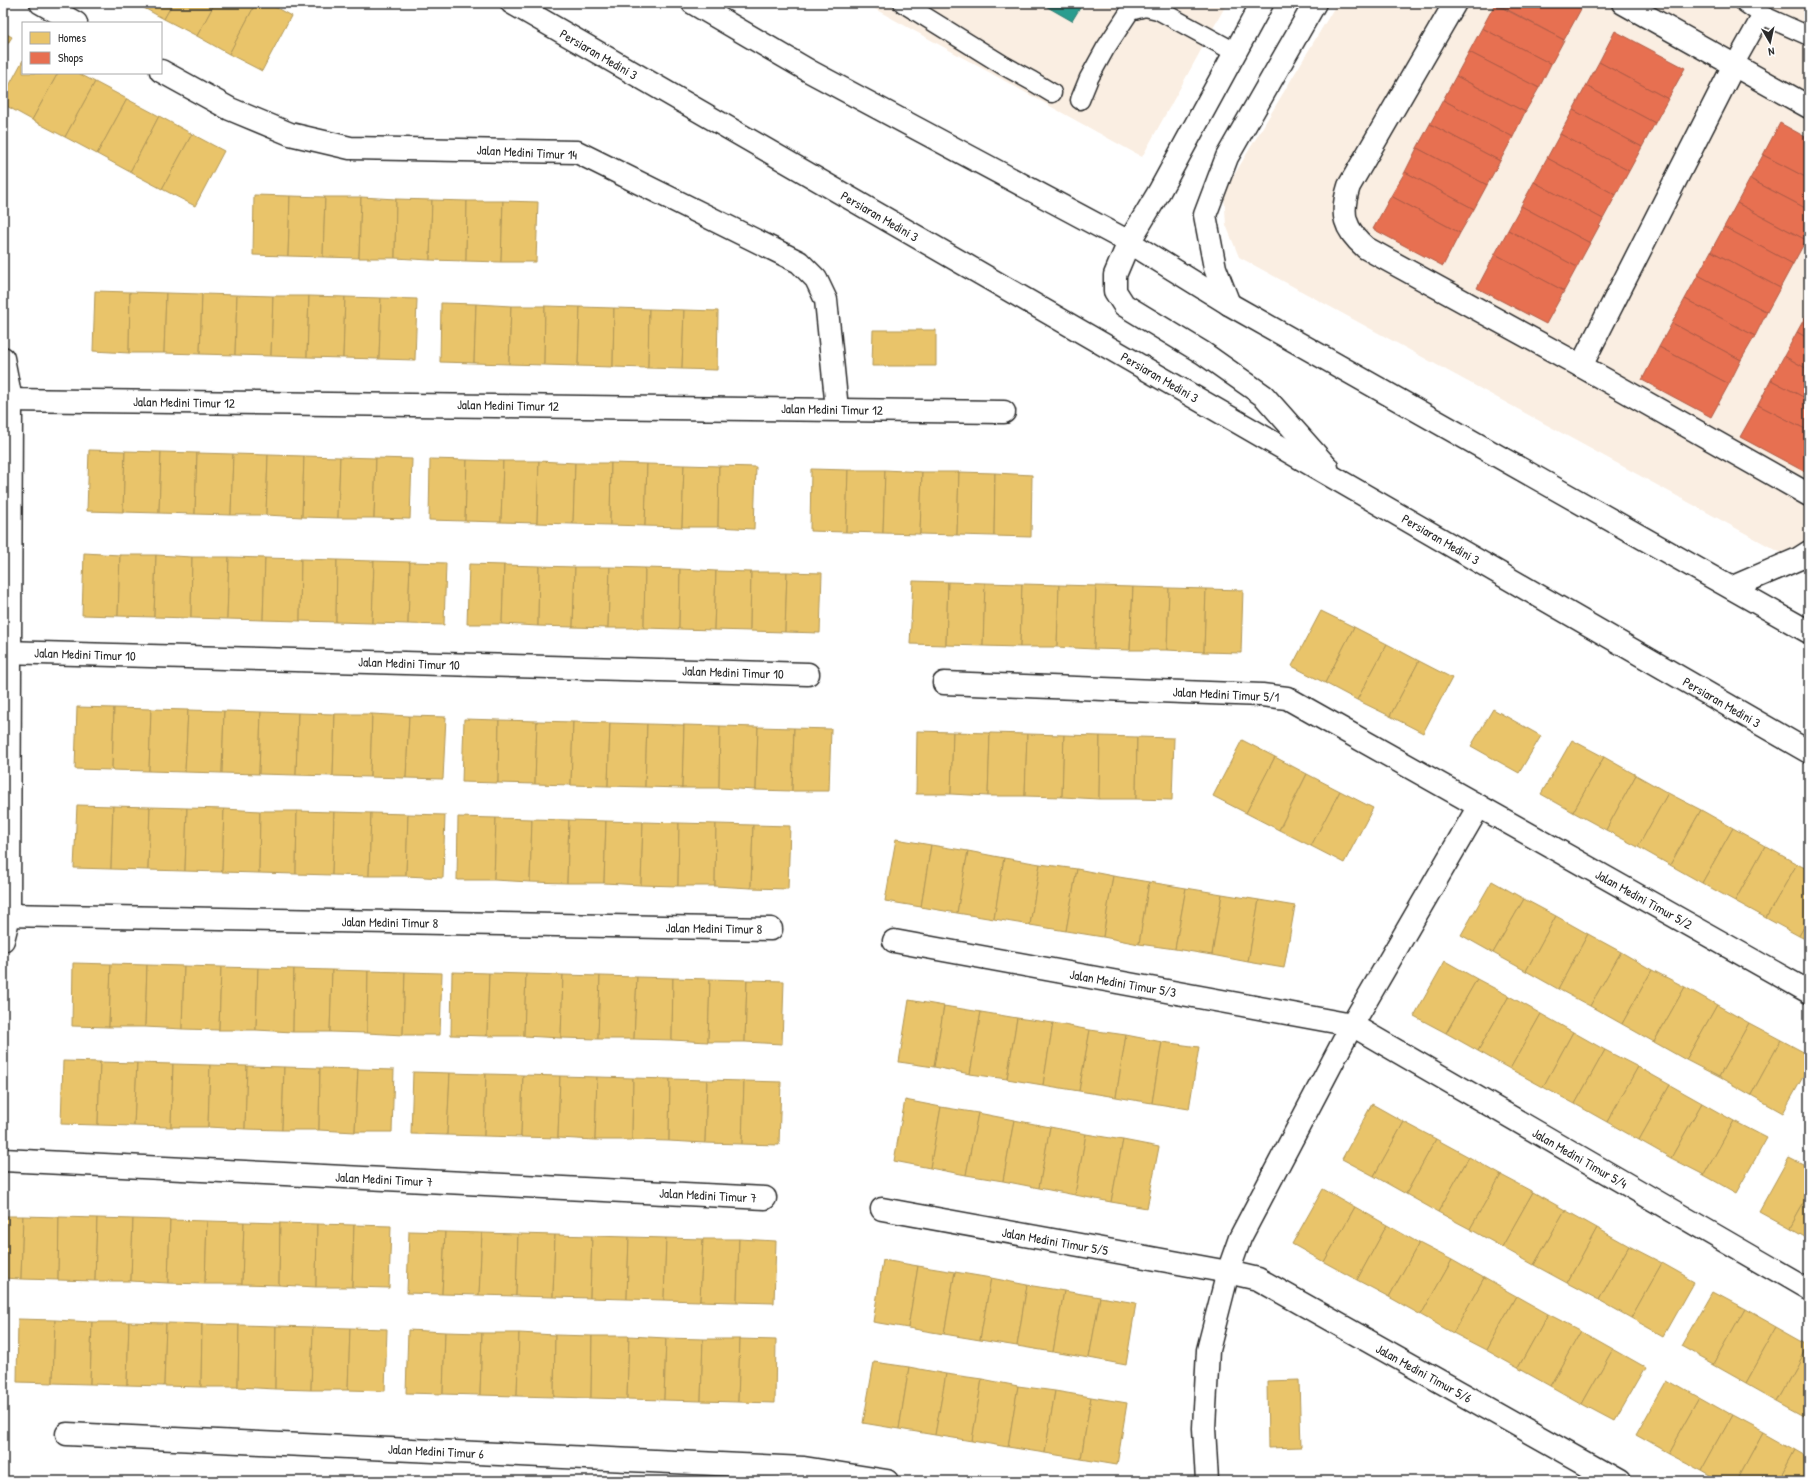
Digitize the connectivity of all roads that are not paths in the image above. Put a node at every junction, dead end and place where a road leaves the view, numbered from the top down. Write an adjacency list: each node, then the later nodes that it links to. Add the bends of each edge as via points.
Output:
1 (41, 3): 11 (street)
2 (512, 3): 26 (street, Persiaran Medini 3)
3 (693, 3): 19 (street, via 811,72)
4 (903, 3): 16 (lane)
5 (1262, 3): 13 (street)
6 (1315, 3): 20 (street, via 1227,157 1205,215 1215,268)
7 (1455, 3): 22 (street, via 1349,186 1344,203 1345,221 1353,236 1366,248)
8 (1623, 3): 14 (street)
9 (1745, 3): 10 (lane)
10 (1762, 15): 12 (lane); 14 (lane)
11 (74, 22)
12 (1809, 36)
13 (1235, 52): 17 (lane, via 1158,10 1145,7 1130,11 1105,49); 19 (street)
14 (1734, 65): 18 (street); 22 (street)
15 (162, 72): 24 (street, Jalan Medini Timur 14, via 230,109 290,134 350,148 577,152 799,262 816,279 826,300)
16 (1052, 93)
17 (1080, 100)
18 (1809, 107)
19 (1129, 242): 20 (street); 26 (street, via 1115,275 1115,291 1124,305 1203,353 1264,396)
20 (1229, 304): 29 (street)
21 (3, 358): 23 (street)
22 (1582, 366): 27 (street)
23 (7, 400): 24 (street, Jalan Medini Timur 12); 31 (street)
24 (837, 409): 25 (street, Jalan Medini Timur 12)
25 (1004, 412)
26 (1339, 481): 34 (street, Persiaran Medini 3)
27 (1809, 495)
28 (1809, 552): 29 (street)
29 (1733, 587): 30 (street)
30 (1809, 632)
31 (7, 652): 32 (street, Jalan Medini Timur 10); 36 (street)
32 (808, 674)
33 (944, 683): 35 (street, Jalan Medini Timur 5/1, via 1287,698)
34 (1809, 752)
35 (1479, 806): 40 (street, Jalan Medini Timur 5/2); 41 (street)
36 (6, 916): 37 (street, Jalan Medini Timur 8); 38 (street)
37 (771, 929)
38 (3, 940)
39 (894, 941): 41 (street, Jalan Medini Timur 5/3)
40 (1809, 992)
41 (1352, 1025): 45 (street, via 1240,1238); 46 (street, Jalan Medini Timur 5/4)
42 (3, 1160): 43 (street, Jalan Medini Timur 7)
43 (765, 1198)
44 (882, 1209): 45 (street, Jalan Medini Timur 5/5)
45 (1228, 1272): 50 (street, via 1208,1350 1204,1428); 51 (street, Jalan Medini Timur 5/6, via 1258,1279)
46 (1809, 1290)
47 (67, 1434): 48 (street, Jalan Medini Timur 6)
48 (803, 1475): 49 (street, Jalan Medini Timur 6)
49 (887, 1481)
50 (1207, 1481)
51 (1617, 1481)

